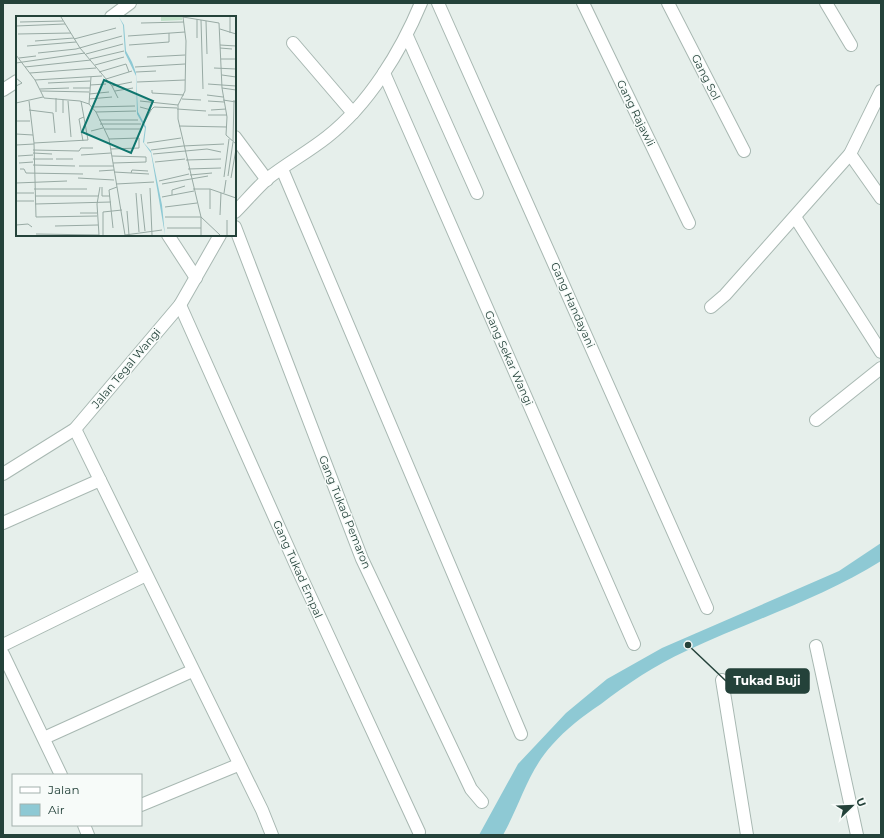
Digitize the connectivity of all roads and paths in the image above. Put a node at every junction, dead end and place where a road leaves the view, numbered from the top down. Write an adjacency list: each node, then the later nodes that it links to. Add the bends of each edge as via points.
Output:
1 (130, 3): 7 (street)
2 (421, 3): 8 (street)
3 (438, 3): 40 (street, Gang Handayani)
4 (583, 3): 25 (street, Gang Rajawli)
5 (668, 3): 17 (street, Gang Sol)
6 (826, 3): 10 (street)
7 (112, 16)
8 (407, 36): 11 (street); 21 (street)
9 (293, 43): 15 (street)
10 (851, 45)
11 (384, 73): 15 (street); 41 (street, Gang Sekar Wangi)
12 (16, 82): 13 (street)
13 (3, 90)
14 (881, 91): 18 (street)
15 (354, 113): 19 (street, via 328,137)
16 (236, 138): 20 (street)
17 (744, 151)
18 (850, 154): 22 (street); 24 (street)
19 (282, 169): 20 (street); 47 (street)
20 (267, 180): 23 (street)
21 (477, 193)
22 (881, 198)
23 (236, 211)
24 (795, 217): 31 (street, via 725,295); 32 (street)
25 (689, 223)
26 (236, 230): 51 (street, Gang Tukad Pemaron, via 362,559 471,789)
27 (169, 236): 29 (street)
28 (219, 236): 29 (street, Jalan Tegal Wangi)
29 (196, 278): 30 (street, Jalan Tegal Wangi)
30 (180, 305): 35 (street, Jalan Tegal Wangi); 53 (street, Gang Tukad Empal)
31 (711, 307)
32 (881, 352)
33 (881, 368): 34 (street)
34 (816, 420)
35 (75, 429): 36 (street, Jalan Tegal Wangi); 37 (street)
36 (3, 474)
37 (100, 480): 38 (street); 39 (street)
38 (3, 523)
39 (146, 575): 42 (street); 45 (street)
40 (707, 608)
41 (634, 644)
42 (3, 645)
43 (816, 646): 56 (street)
44 (3, 654): 48 (street)
45 (192, 671): 48 (street); 49 (street)
46 (722, 680): 55 (street)
47 (521, 734)
48 (44, 738): 50 (street)
49 (238, 765): 52 (street); 54 (street)
50 (61, 774)
51 (482, 802)
52 (142, 805)
53 (419, 832)
54 (272, 835)
55 (747, 835)
56 (858, 835)

